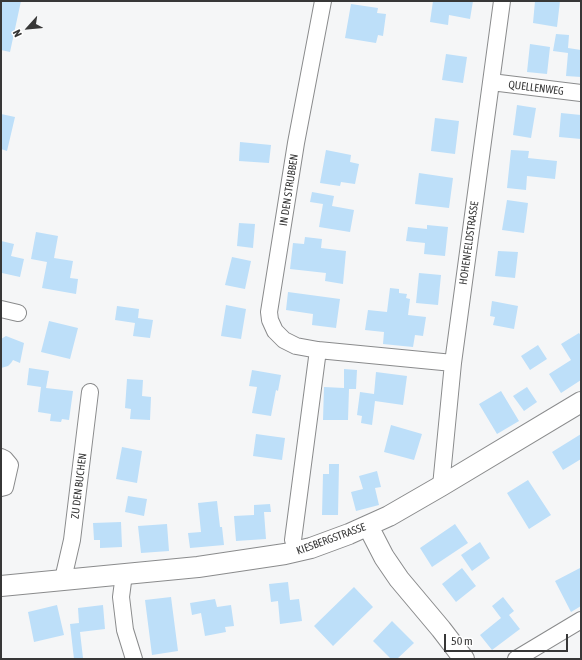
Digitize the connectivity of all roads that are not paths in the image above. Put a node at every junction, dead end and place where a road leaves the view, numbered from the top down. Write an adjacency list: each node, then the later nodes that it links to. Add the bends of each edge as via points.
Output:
1 (323, 1): 7 (street, IN DEN STRUBBEN, via 268,312 275,331 284,340 296,346)
2 (502, 1): 3 (street, HOHENFELDSTRASSE)
3 (491, 82): 4 (street, QUELLENWEG); 8 (street, HOHENFELDSTRASSE)
4 (581, 93)
5 (1, 309): 6 (street)
6 (18, 313)
7 (318, 350): 8 (street, IN DEN STRUBBEN); 15 (street)
8 (453, 363): 12 (street, HOHENFELDSTRASSE)
9 (90, 392): 17 (street, ZU DEN BUCHEN, via 72,540)
10 (581, 402): 12 (street, KIESBERGSTRASSE)
11 (1, 457): 13 (street, via 10,465 5,487)
12 (442, 486): 14 (street, KIESBERGSTRASSE)
13 (1, 488)
14 (368, 526): 16 (street, KIESBERGSTRASSE, via 311,548 285,554 198,567); 21 (street, via 399,579)
15 (293, 540)
16 (124, 574): 17 (street, KIESBERGSTRASSE); 20 (street, via 121,597 125,630)
17 (63, 580): 18 (street, KIESBERGSTRASSE)
18 (1, 586)
19 (581, 620): 22 (street)
20 (134, 659)
21 (464, 659)
22 (516, 659)

